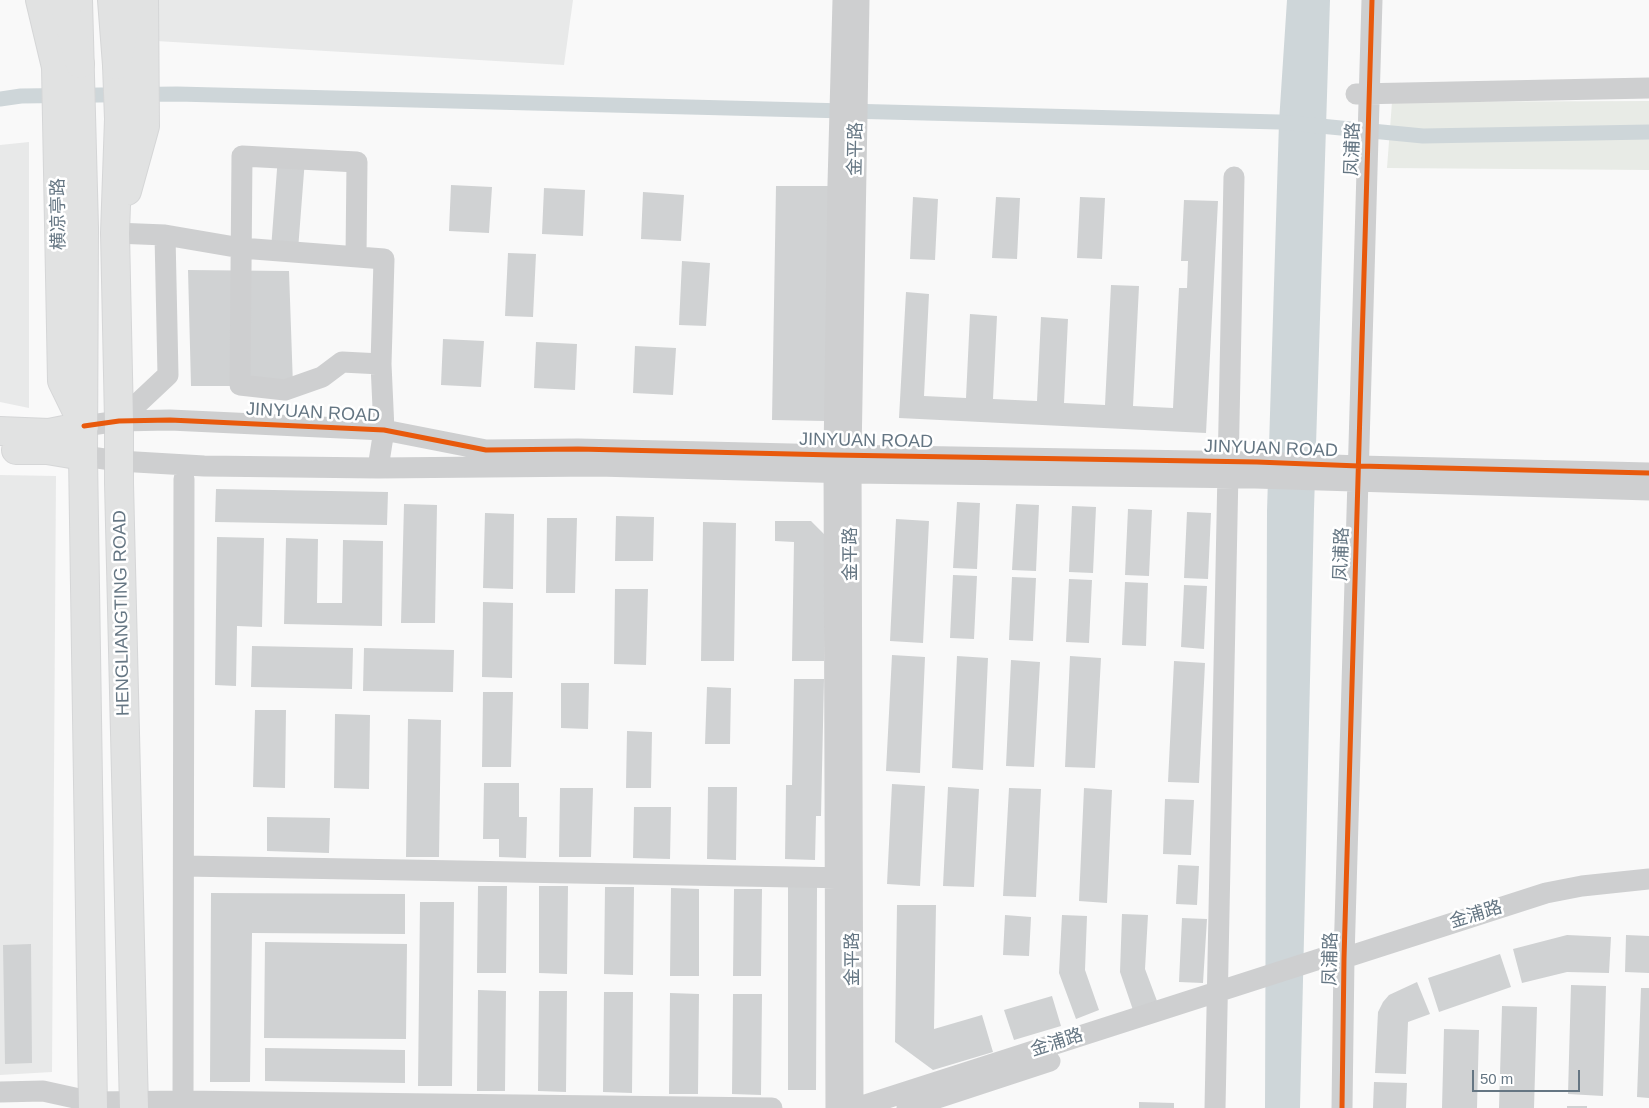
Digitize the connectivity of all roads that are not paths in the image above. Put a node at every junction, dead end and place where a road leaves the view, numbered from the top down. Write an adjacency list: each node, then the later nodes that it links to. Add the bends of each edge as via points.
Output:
1 (40, 0): 11 (main road, 横凉亭路)
2 (63, 0): 11 (main road)
3 (78, 0): 11 (main road, 横凉亭路)
4 (112, 0): 12 (main road)
5 (130, 0): 12 (main road)
6 (144, 0): 18 (main road, via 145,126)
7 (843, 0): 13 (street)
8 (859, 0): 13 (street, 金平路)
9 (1358, 0): 15 (street, 凤浦路)
10 (1372, 0): 15 (street, 凤浦路)
11 (68, 65): 24 (main road, 横凉亭路, via 62,381)
12 (117, 65): 18 (main road, HENGLIANGTING ROAD, via 119,119)
13 (849, 80): 16 (street, 金平路)
14 (1649, 88): 15 (street)
15 (1362, 94): 33 (street, 凤浦路)
16 (848, 142): 30 (street, 金平路); 30 (street, 金平路, via 838,184)
17 (1234, 177): 32 (street)
18 (115, 233): 19 (street); 23 (main road, HENGLIANGTING ROAD)
19 (166, 236): 20 (street); 23 (street, via 168,375)
20 (241, 248): 21 (street); 21 (street, via 242,156 357,162); 22 (street, via 240,386 284,390 322,377 342,362)
21 (356, 257): 22 (street, via 384,259)
22 (381, 364): 25 (street)
23 (119, 421): 24 (street, JINYUAN ROAD); 25 (street, JINYUAN ROAD, via 170,420); 29 (main road, HENGLIANGTING ROAD)
24 (84, 426): 26 (main road, via 49,433); 28 (main road, HENGLIANGTING ROAD)
25 (384, 430): 30 (street, JINYUAN ROAD, via 486,450 588,449); 31 (street)
26 (0, 431)
27 (0, 449): 28 (main road, via 47,450)
28 (83, 456): 29 (street); 44 (main road, HENGLIANGTING ROAD)
29 (118, 461): 31 (street, via 204,466); 45 (main road, HENGLIANGTING ROAD)
30 (842, 464): 31 (street); 32 (street, JINYUAN ROAD); 38 (street, 金平路)
31 (378, 468)
32 (1229, 469): 33 (street, JINYUAN ROAD); 41 (street)
33 (1352, 473): 34 (street, JINYUAN ROAD); 36 (street, JINYUAN ROAD); 40 (street, 凤浦路)
34 (1649, 473)
35 (184, 479): 37 (street)
36 (1649, 490)
37 (184, 866): 38 (street); 43 (street)
38 (844, 878): 47 (street, 金平路); 48 (street, 金平路)
39 (1649, 879): 40 (street, 金浦路, via 1582,886 1546,894)
40 (1336, 961): 41 (street, 金浦路); 51 (street, 凤浦路); 52 (street, 凤浦路)
41 (1216, 999): 48 (street, 金浦路); 49 (street, 金浦路); 50 (street)
42 (0, 1092): 44 (street, via 43,1091)
43 (183, 1101): 45 (street); 46 (street)
44 (93, 1105): 45 (street)
45 (134, 1105)
46 (772, 1108)
47 (836, 1108)
48 (855, 1108)
49 (907, 1108)
50 (1215, 1108)
51 (1330, 1108)
52 (1342, 1108)

